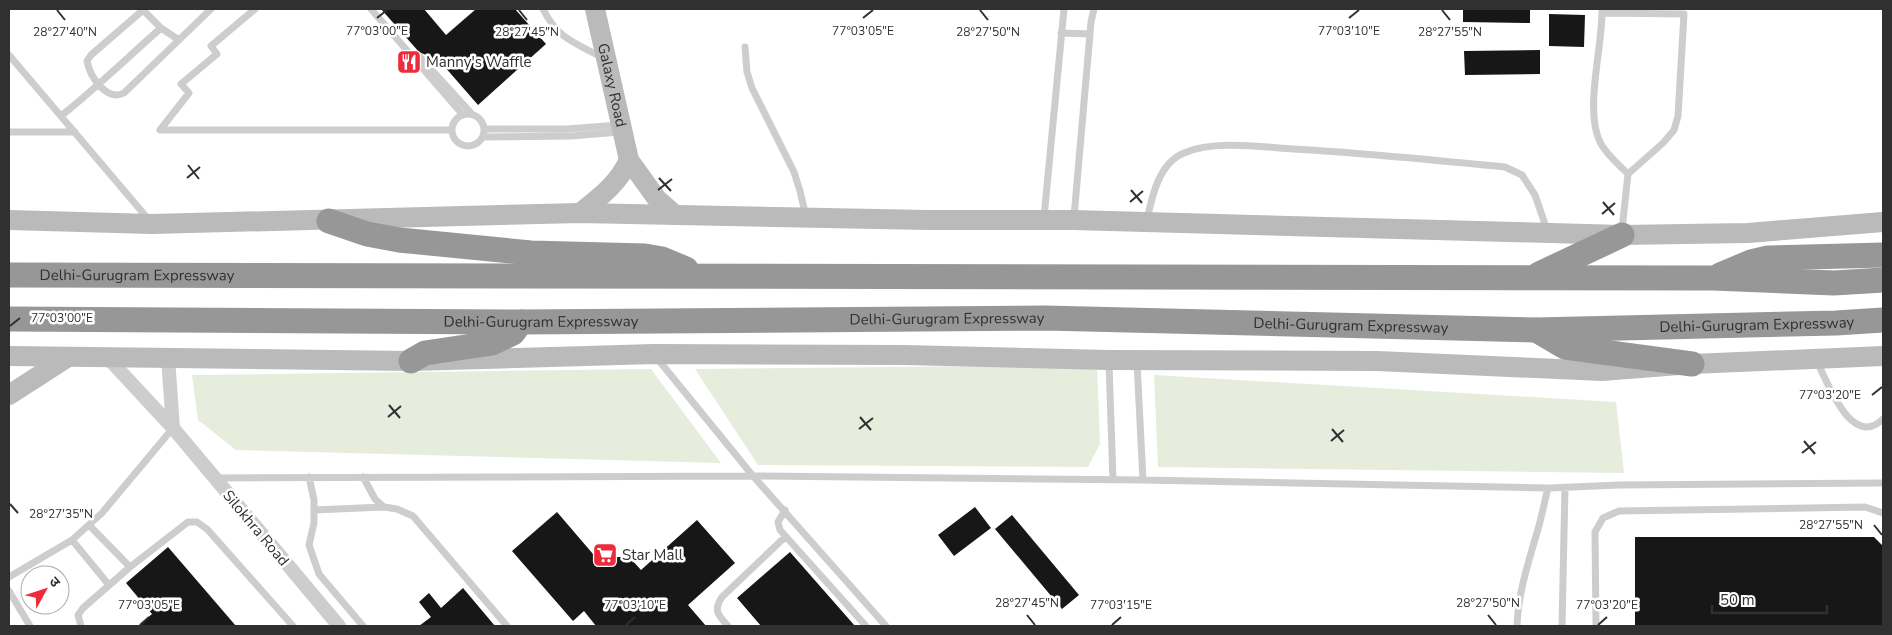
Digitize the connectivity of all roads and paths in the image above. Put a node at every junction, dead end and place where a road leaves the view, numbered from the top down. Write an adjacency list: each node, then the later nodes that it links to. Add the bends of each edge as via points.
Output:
1 (143, 9): 11 (lane); 19 (lane, via 87,61 89,71)
2 (211, 9): 14 (lane)
3 (255, 9): 24 (lane, via 211,46 217,54 181,84 188,93 160,130)
4 (371, 9): 21 (lane)
5 (543, 9): 18 (lane, via 560,34)
6 (595, 9): 18 (main road, Galaxy Road)
7 (1064, 9): 12 (lane)
8 (1094, 9): 13 (lane)
9 (1602, 11): 10 (lane); 29 (lane, via 1595,122 1600,143)
10 (1684, 11): 29 (lane, via 1678,116 1674,130)
11 (161, 28): 14 (lane); 19 (lane)
12 (1061, 33): 13 (lane); 35 (lane)
13 (1090, 34): 36 (lane)
14 (179, 40): 19 (lane, via 119,96)
15 (746, 47): 32 (lane, via 747,72 752,88 794,172)
16 (420, 57): 20 (lane)
17 (10, 58): 22 (lane)
18 (607, 60): 23 (main road, Galaxy Road)
19 (99, 85): 22 (lane)
20 (472, 114): 21 (lane); 27 (lane, via 481,121)
21 (464, 115): 24 (lane, via 455,120)
22 (61, 116): 26 (lane)
23 (622, 128): 27 (lane, via 571,136); 28 (main road, Galaxy Road)
24 (452, 130): 27 (lane, via 455,140 464,146 476,145)
25 (9, 132): 26 (lane)
26 (75, 132): 39 (lane)
27 (484, 133)
28 (629, 160): 30 (main road, via 612,187); 31 (main road, Galaxy Road, via 657,199)
29 (1628, 174): 41 (lane)
30 (580, 213): 31 (main road); 34 (main road)
31 (675, 215): 32 (main road)
32 (807, 218): 35 (main road)
33 (9, 220): 39 (main road)
34 (329, 220): 39 (main road); 44 (highway, via 367,234 399,240 530,253 645,256 662,259)
35 (1044, 220): 36 (main road)
36 (1074, 220): 38 (main road)
37 (1883, 222): 41 (main road, via 1748,233)
38 (1146, 223): 40 (main road); 40 (lane, via 1152,197 1168,164 1183,153 1239,145 1505,167 1522,175 1535,195)
39 (152, 224)
40 (1548, 232): 41 (main road)
41 (1622, 235): 45 (highway)
42 (1883, 255): 46 (highway, via 1768,258)
43 (9, 275): 44 (highway, Delhi-Gurugram Expressway)
44 (698, 275): 45 (highway, Delhi-Gurugram Expressway)
45 (1532, 277): 46 (highway, Delhi-Gurugram Expressway)
46 (1713, 278): 47 (highway, Delhi-Gurugram Expressway, via 1834,283)
47 (1883, 280)
48 (9, 319): 50 (highway, Delhi-Gurugram Expressway)
49 (1883, 320): 51 (highway, Delhi-Gurugram Expressway)
50 (521, 322): 51 (highway, Delhi-Gurugram Expressway, via 1046,318); 61 (highway, via 513,333 492,343 425,353)
51 (1536, 330): 62 (highway, via 1565,347)
52 (654, 354): 59 (main road); 61 (main road); 66 (lane)
53 (9, 356): 55 (main road)
54 (1883, 356): 58 (main road)
55 (68, 357): 56 (main road); 63 (main road)
56 (108, 358): 57 (main road); 65 (street, Silokhra Road)
57 (168, 358): 61 (main road); 65 (street)
58 (1816, 359): 62 (main road); 64 (lane, via 1845,416 1859,427 1878,424)
59 (1108, 360): 60 (main road); 70 (lane)
60 (1137, 360): 62 (main road, via 1377,361 1602,371); 71 (lane)
61 (411, 361)
62 (1692, 364)
63 (9, 395)
64 (1883, 419)
65 (173, 428): 69 (street, Silokhra Road); 79 (lane)
66 (753, 476): 68 (lane); 70 (lane); 77 (lane)
67 (309, 477): 68 (lane); 69 (lane); 76 (lane)
68 (363, 477): 75 (lane, via 375,499)
69 (213, 478): 89 (street, Silokhra Road)
70 (1113, 480): 71 (lane)
71 (1143, 480): 74 (lane)
72 (1883, 483): 73 (lane)
73 (1565, 487): 74 (lane); 96 (lane)
74 (1548, 488): 95 (lane, via 1524,575)
75 (384, 507): 76 (lane); 91 (lane, via 413,516)
76 (314, 510): 90 (lane, via 309,545 319,574)
77 (785, 510): 80 (lane, via 778,522); 94 (lane)
78 (1883, 513): 97 (lane, via 1865,507 1619,510 1603,518 1595,532)
79 (89, 525): 81 (lane); 82 (lane)
80 (785, 537): 92 (lane, via 717,604 718,615); 93 (lane)
81 (72, 540): 83 (lane); 84 (lane)
82 (130, 567): 84 (lane); 88 (lane, via 188,522 197,522 207,529)
83 (9, 577)
84 (109, 585): 87 (lane, via 78,615)
85 (9, 591): 86 (lane)
86 (30, 626)
87 (81, 626)
88 (293, 626)
89 (339, 626)
90 (363, 626)
91 (507, 626)
92 (728, 626)
93 (866, 626)
94 (886, 626)
95 (1516, 626)
96 (1562, 626)
97 (1596, 626)

